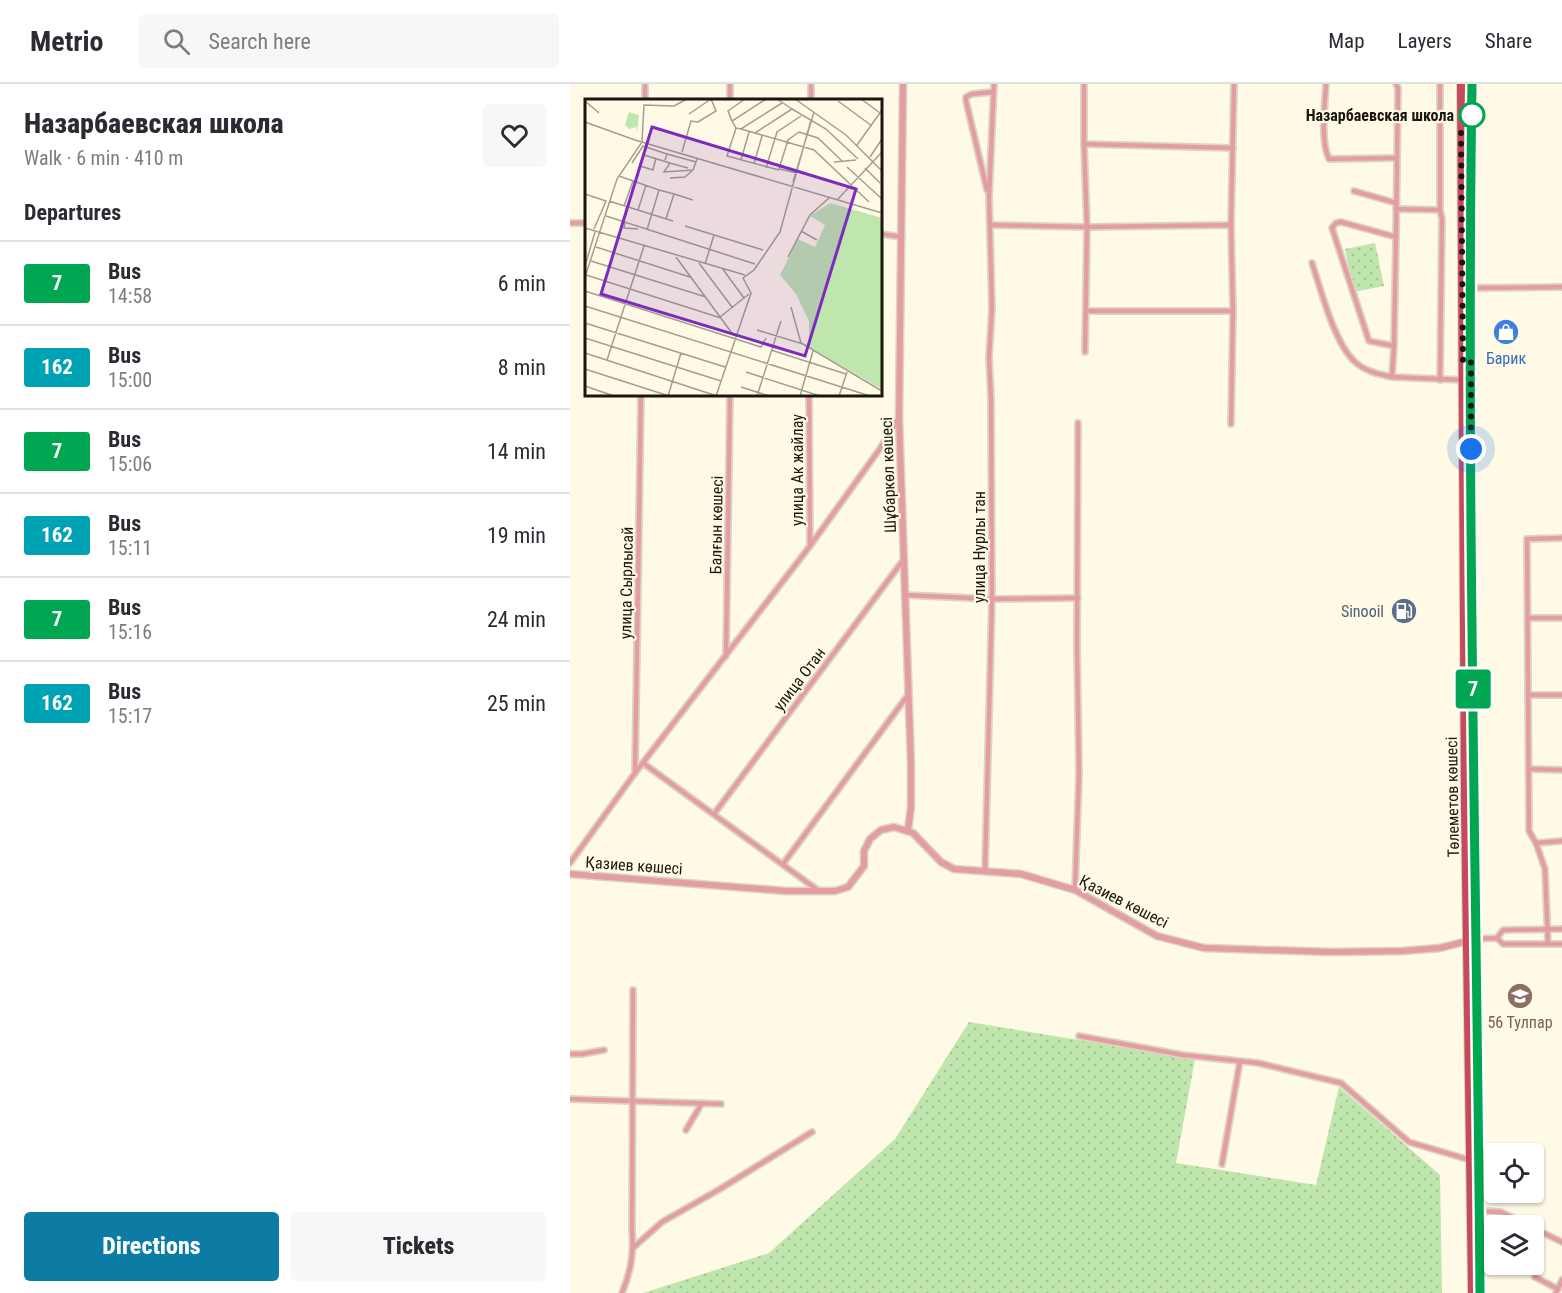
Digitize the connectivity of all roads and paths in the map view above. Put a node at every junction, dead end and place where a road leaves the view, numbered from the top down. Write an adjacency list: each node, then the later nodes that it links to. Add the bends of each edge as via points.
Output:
1 (903, 84): 25 (street, Шұбаркөл көшесі)
2 (994, 84): 10 (street)
3 (1084, 84): 11 (street)
4 (1234, 84): 12 (street)
5 (1326, 84): 13 (street, via 1325,138 1329,159)
6 (1396, 84): 13 (street)
7 (1440, 84): 18 (street)
8 (1461, 84): 34 (main road, Төлеметов көшесі)
9 (1472, 84): 29 (main road, Төлеметов көшесі)
10 (993, 92): 15 (street); 15 (street, via 966,97)
11 (1084, 144): 12 (street); 23 (street)
12 (1233, 148): 22 (street)
13 (1396, 158): 16 (street)
14 (1354, 191): 16 (street)
15 (989, 197): 21 (street, улица Нурлы тан)
16 (1396, 202): 17 (street)
17 (1396, 209): 18 (street); 26 (street)
18 (1440, 210): 37 (street)
19 (570, 223): 20 (street)
20 (585, 224)
21 (990, 225): 23 (street); 49 (street, улица Нурлы тан)
22 (1231, 225): 23 (street); 31 (street)
23 (1087, 227): 30 (street)
24 (882, 234): 25 (street)
25 (902, 237): 41 (street, Шұбаркөл көшесі)
26 (1396, 237): 32 (street); 32 (street, via 1341,222 1332,228 1369,341)
27 (1312, 263): 35 (street, via 1341,346 1354,362 1370,372)
28 (1562, 287): 29 (street)
29 (1471, 288): 34 (main road, Төлеметов көшесі)
30 (1086, 310): 31 (street); 33 (street)
31 (1233, 311): 43 (street)
32 (1394, 346): 35 (street)
33 (1085, 352)
34 (1467, 362): 36 (main road, Төлеметов көшесі); 73 (main road, Төлеметов көшесі)
35 (1392, 377): 37 (street)
36 (1463, 380): 37 (street); 73 (main road, Төлеметов көшесі, via 1465,809)
37 (1440, 381)
38 (641, 396): 59 (street, улица Сырлысай)
39 (730, 396): 52 (street, Балғын көшесі)
40 (809, 396): 45 (street, улица Ак жайлау)
41 (899, 418): 45 (street); 46 (street, Шұбаркөл көшесі)
42 (1078, 423): 48 (street)
43 (1231, 424)
44 (1562, 538): 50 (street, via 1527,538)
45 (810, 546): 52 (street)
46 (904, 559): 47 (street, Шұбаркөл көшесі); 60 (street, улица Отан)
47 (905, 595): 49 (street); 53 (street, Шұбаркөл көшесі)
48 (1078, 598): 49 (street); 68 (street)
49 (992, 599): 66 (street, улица Нурлы тан)
50 (1527, 618): 51 (street); 54 (street)
51 (1562, 618)
52 (726, 656): 56 (street)
53 (908, 695): 61 (street, Шұбаркөл көшесі); 65 (street)
54 (1528, 695): 55 (street); 57 (street)
55 (1562, 695)
56 (643, 763): 59 (street); 60 (street)
57 (1529, 769): 58 (street); 63 (street, via 1529,831)
58 (1562, 770)
59 (635, 773): 64 (street)
60 (714, 814): 65 (street)
61 (908, 830): 66 (street, Қазиев көшесі, via 941,862 954,869); 69 (street, Қазиев көшесі, via 881,830 870,839 864,851 864,866 848,887)
62 (1562, 841): 63 (street)
63 (1536, 843): 70 (street, via 1545,869)
64 (570, 863)
65 (783, 864): 69 (street)
66 (985, 870): 68 (street, Қазиев көшесі, via 1021,874)
67 (570, 874): 69 (street, Қазиев көшесі)
68 (1075, 890): 73 (street, Қазиев көшесі, via 1157,936 1204,948 1402,951 1440,948)
69 (821, 892)
70 (1548, 929): 71 (street); 72 (street, via 1503,930); 74 (street)
71 (1562, 929)
72 (1497, 938): 73 (street); 74 (street, via 1503,944)
73 (1472, 939): 79 (main road, Төлеметов көшесі)
74 (1548, 944): 75 (street)
75 (1562, 944)
76 (633, 990): 83 (street)
77 (1079, 1036): 81 (street)
78 (604, 1050): 80 (street)
79 (1473, 1052): 88 (main road, Төлеметов көшесі); 90 (main road, Төлеметов көшесі)
80 (570, 1054)
81 (1240, 1061): 88 (street, via 1341,1083 1409,1142); 89 (street)
82 (570, 1099): 83 (street)
83 (633, 1100): 84 (street); 94 (street)
84 (702, 1103): 85 (street); 86 (street)
85 (721, 1104)
86 (686, 1130)
87 (812, 1132): 94 (street, via 662,1222)
88 (1470, 1160): 99 (main road, Төлеметов көшесі)
89 (1222, 1164)
90 (1479, 1211): 91 (street); 100 (main road, Төлеметов көшесі)
91 (1507, 1215)
92 (1544, 1233): 93 (street)
93 (1562, 1242)
94 (634, 1247): 98 (street)
95 (1535, 1277): 97 (street)
96 (1562, 1280): 97 (street)
97 (1557, 1291)
98 (622, 1293)
99 (1472, 1293)
100 (1480, 1293)

